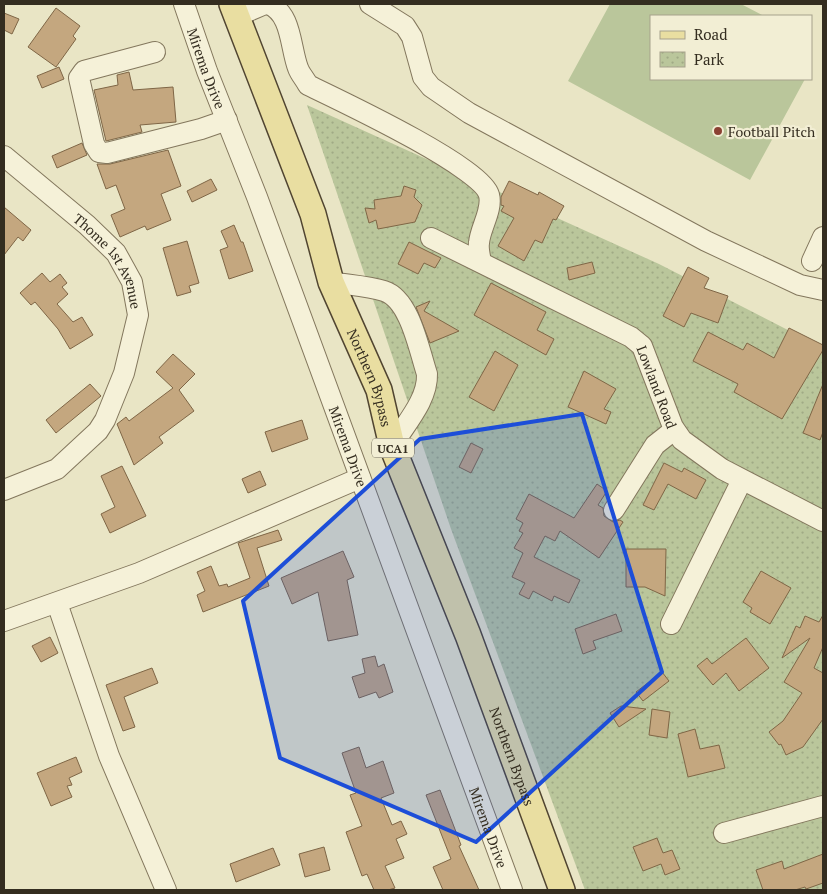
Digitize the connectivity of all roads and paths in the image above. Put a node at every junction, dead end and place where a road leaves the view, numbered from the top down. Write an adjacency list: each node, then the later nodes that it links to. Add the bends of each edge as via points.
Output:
1 (184, 4): 6 (street, Mirema Drive)
2 (267, 4): 4 (street); 11 (street, via 277,7 286,21 298,70 308,85 425,144 482,184 490,195 478,244)
3 (370, 4): 13 (street, via 405,26 412,37 423,77 431,88 469,113 706,240 800,285)
4 (234, 10): 12 (main road, Northern Bypass / UCA1, via 313,214)
5 (155, 52): 6 (street, via 84,71 80,78 94,144 99,152 107,153)
6 (227, 120): 16 (street, Mirema Drive)
7 (4, 156): 18 (street, Thome 1st Avenue, via 116,253 132,282 138,315 124,373 98,431 57,469)
8 (823, 237): 10 (street)
9 (432, 238): 11 (street, Lowland Road)
10 (812, 261)
11 (481, 262): 14 (street, Lowland Road, via 615,328 642,346)
12 (331, 282): 15 (main road, Northern Bypass / UCA1, via 378,390); 15 (street, via 385,291 397,297 404,307 428,385)
13 (823, 290)
14 (674, 430): 17 (street, Lowland Road, via 687,445); 19 (street, via 655,445)
15 (392, 446): 28 (main road, Northern Bypass / UCA1, via 468,636)
16 (360, 478): 21 (street, via 138,573); 27 (street, Mirema Drive)
17 (742, 480): 20 (street, Lowland Road); 23 (street)
18 (4, 490)
19 (614, 510)
20 (823, 521)
21 (57, 603): 22 (street); 26 (street, via 109,756)
22 (4, 620)
23 (671, 624)
24 (823, 806): 25 (street)
25 (724, 833)
26 (166, 890)
27 (512, 890)
28 (562, 890)

